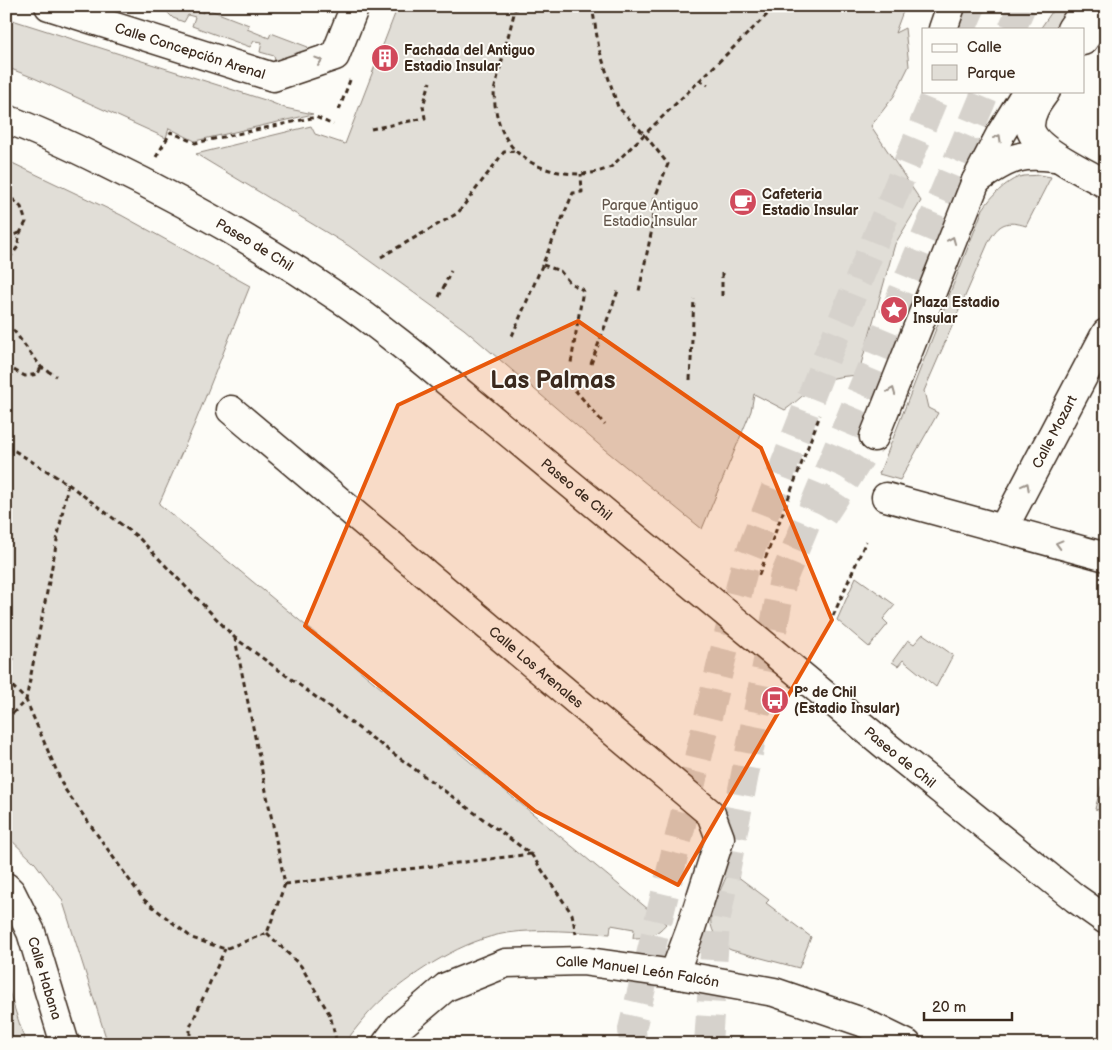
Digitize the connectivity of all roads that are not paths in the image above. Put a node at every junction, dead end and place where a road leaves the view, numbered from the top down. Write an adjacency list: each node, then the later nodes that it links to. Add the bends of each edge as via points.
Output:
1 (49, 6): 6 (main road, Calle Concepción Arenal)
2 (355, 6): 6 (main road, Calle Concepción Arenal, one-way to 2, via 273,77 335,56)
3 (951, 6): 7 (main road)
4 (1087, 6): 8 (main road)
5 (1106, 10): 9 (main road)
6 (120, 17)
7 (943, 28)
8 (1072, 28)
9 (1084, 40)
10 (1026, 92): 14 (main road, one-way to 10, via 1000,133)
11 (1045, 92): 13 (main road, via 1032,113 1030,128 1032,135)
12 (6, 119): 23 (main road, Paseo de Chil, via 40,132 196,210 343,300 420,359 885,745)
13 (1055, 157): 14 (main road, via 1017,158); 15 (main road)
14 (976, 181): 18 (main road, one-way to 14)
15 (1106, 184)
16 (1106, 333): 20 (main road, Calle Mozart, one-way to 16)
17 (231, 410): 24 (main road, Calle Los Arenales, via 711,814 720,838)
18 (874, 436)
19 (886, 497): 20 (main road)
20 (1003, 529): 21 (main road, one-way to 20)
21 (1106, 557)
22 (6, 887): 25 (main road, Calle Habana, via 31,932)
23 (1106, 920)
24 (674, 974): 26 (main road, Calle Manuel León Falcón, via 582,961 506,963 446,987 399,1026); 27 (main road, Calle Manuel León Falcón, via 774,992 862,1022)
25 (65, 1044)
26 (386, 1044)
27 (907, 1044)

